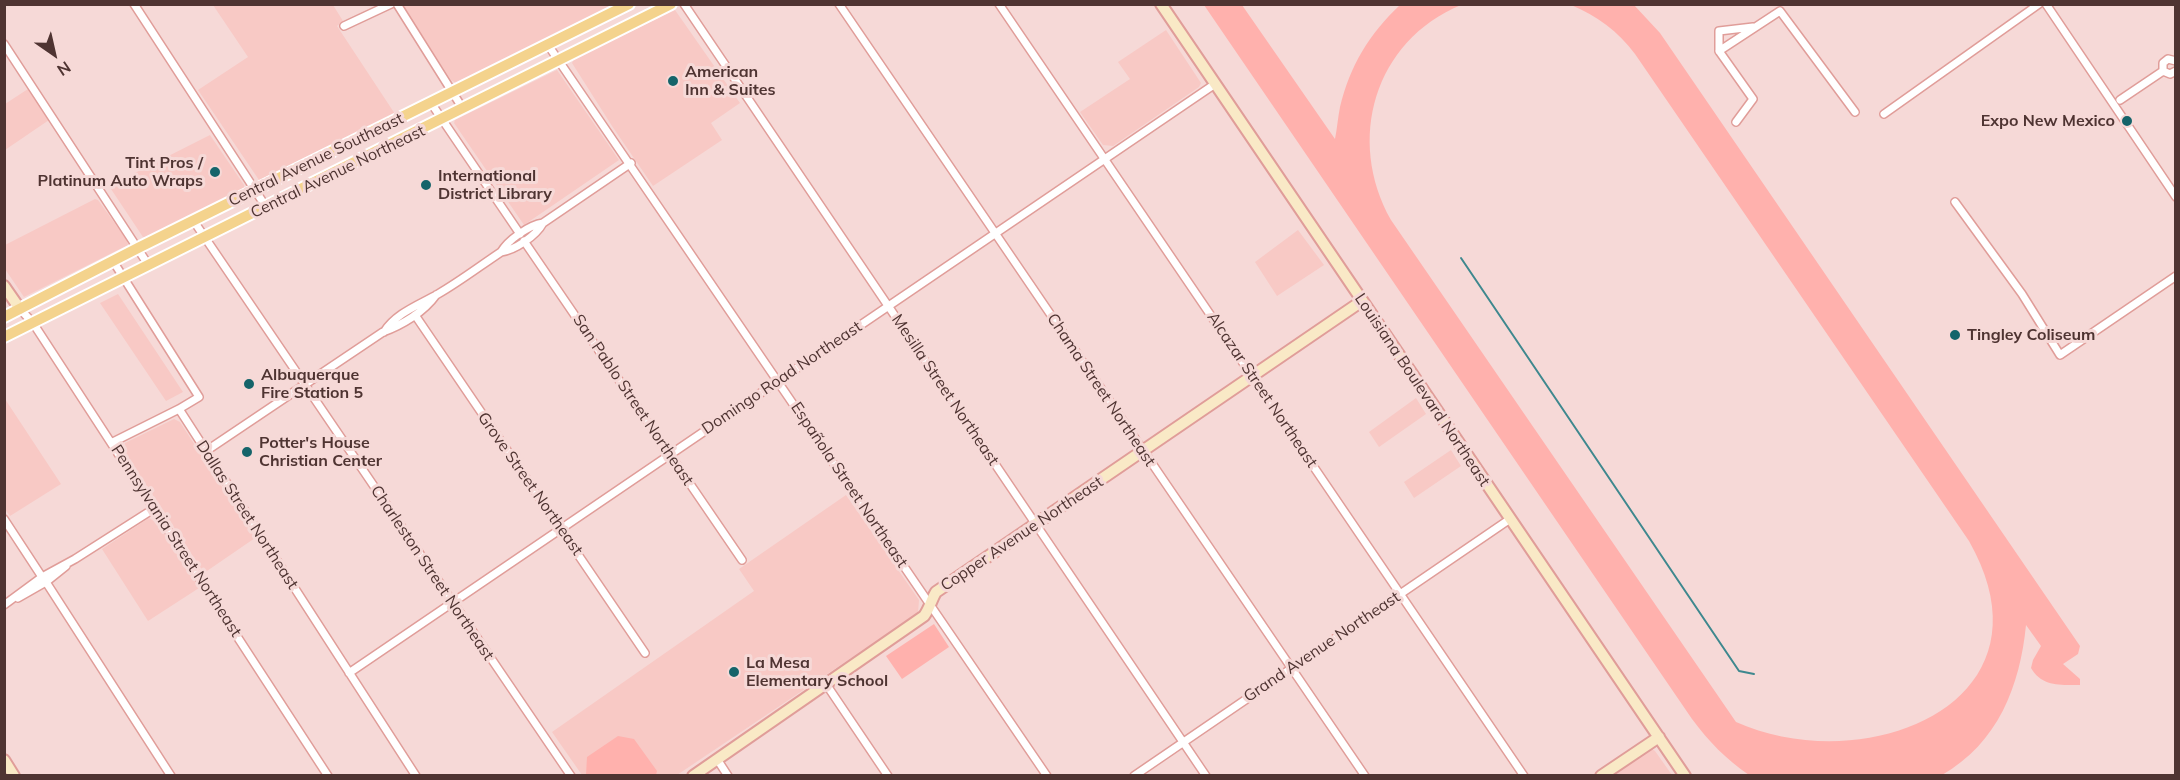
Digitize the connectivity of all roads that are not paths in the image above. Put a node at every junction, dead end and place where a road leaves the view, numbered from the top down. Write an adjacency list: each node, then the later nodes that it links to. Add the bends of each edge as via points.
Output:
1 (134, 4): 32 (street)
2 (391, 4): 13 (street)
3 (397, 4): 22 (street)
4 (629, 4): 15 (main road, Central Avenue Southeast)
5 (671, 4): 17 (main road, Central Avenue Northeast)
6 (684, 4): 48 (street, Mesilla Street Northeast)
7 (839, 4): 37 (street, Chama Street Northeast)
8 (999, 4): 30 (street, Alcazar Street Northeast)
9 (1161, 4): 21 (street, Louisiana Boulevard Northeast)
10 (2039, 4): 27 (street)
11 (2046, 4): 33 (street)
12 (1758, 25): 16 (street); 16 (street, via 1719,31); 26 (street, via 1780,11)
13 (344, 26)
14 (4, 44): 40 (street)
15 (549, 45): 17 (street, Española Street Northeast); 22 (main road, Central Avenue Southeast)
16 (1719, 51): 29 (street, via 1753,99)
17 (560, 61): 25 (main road, Central Avenue Northeast); 31 (street, Española Street Northeast)
18 (2175, 61): 19 (street, via 2168,59 2163,63)
19 (2163, 71): 20 (street); 23 (street)
20 (2175, 71)
21 (1215, 84): 30 (street, Domingo Road Northeast); 47 (street, Louisiana Boulevard Northeast)
22 (452, 93): 24 (main road, Central Avenue Southeast); 25 (street)
23 (2120, 99)
24 (431, 103): 28 (street, San Pablo Street Northeast); 32 (main road, Central Avenue Southeast)
25 (463, 110): 28 (main road, Central Avenue Northeast)
26 (1855, 112)
27 (1884, 114)
28 (443, 120): 35 (main road, Central Avenue Northeast); 39 (street, San Pablo Street Northeast)
29 (1736, 122)
30 (1104, 159): 37 (street, Domingo Road Northeast); 55 (street, Alcazar Street Northeast)
31 (631, 163): 39 (street, via 536,224); 56 (street, Española Street Northeast)
32 (255, 190): 35 (street); 36 (main road, Central Avenue Southeast)
33 (2175, 197)
34 (1955, 202): 43 (street, via 2022,294 2060,355)
35 (266, 207): 38 (main road, Central Avenue Northeast)
36 (194, 220): 38 (street, Charleston Street Northeast); 40 (main road, Central Avenue Southeast)
37 (994, 233): 48 (street, Domingo Road Northeast); 61 (street, Chama Street Northeast)
38 (205, 238): 42 (main road, Central Avenue Northeast); 57 (street, Charleston Street Northeast)
39 (522, 238): 46 (street, via 504,246 501,252); 62 (street, San Pablo Street Northeast)
40 (138, 248): 41 (main road, Central Avenue Southeast); 42 (street)
41 (113, 261): 44 (street); 49 (main road, Central Avenue Southeast)
42 (149, 266): 44 (main road, Central Avenue Northeast)
43 (2175, 276)
44 (124, 278): 52 (main road, Central Avenue Northeast); 58 (street, via 199,396)
45 (4, 286): 49 (street)
46 (436, 296): 50 (street); 53 (street, via 410,309)
47 (1362, 301): 55 (street, Copper Avenue Northeast); 65 (street, Louisiana Boulevard Northeast)
48 (888, 306): 56 (street, Domingo Road Northeast); 66 (street, Mesilla Street Northeast)
49 (20, 309): 51 (main road, Central Avenue Southeast); 52 (street, Pennsylvania Street Northeast)
50 (415, 315): 53 (street); 67 (street, Grove Street Northeast)
51 (4, 317)
52 (33, 323): 54 (main road, Central Avenue Northeast); 59 (street, Pennsylvania Street Northeast)
53 (383, 332): 57 (street)
54 (4, 337)
55 (1253, 376): 61 (street, Copper Avenue Northeast); 70 (street, Alcazar Street Northeast)
56 (778, 381): 62 (street, Domingo Road Northeast); 73 (street, Española Street Northeast)
57 (304, 386): 60 (street); 72 (street, Charleston Street Northeast)
58 (179, 409): 59 (street); 60 (street, Dallas Street Northeast)
59 (113, 442): 63 (street, Pennsylvania Street Northeast)
60 (206, 451): 76 (street, Dallas Street Northeast)
61 (1143, 452): 66 (street, Copper Avenue Northeast); 75 (street, Chama Street Northeast)
62 (670, 455): 67 (street, Domingo Road Northeast); 68 (street, San Pablo Street Northeast)
63 (155, 508): 69 (street); 84 (street, Pennsylvania Street Northeast)
64 (4, 519): 69 (street)
65 (1510, 519): 70 (street, Grand Avenue Northeast); 78 (street, Louisiana Boulevard Northeast)
66 (1035, 523): 73 (street, Copper Avenue Northeast, via 936,592); 79 (street, Mesilla Street Northeast)
67 (562, 529): 72 (street, Domingo Road Northeast); 74 (street, Grove Street Northeast)
68 (742, 560)
69 (44, 580): 71 (street); 83 (street)
70 (1401, 594): 75 (street, Grand Avenue Northeast); 94 (street, Alcazar Street Northeast)
71 (6, 603)
72 (453, 603): 76 (street, Domingo Road Northeast); 86 (street, Charleston Street Northeast)
73 (931, 606): 77 (street, Copper Avenue Northeast, via 924,616); 90 (street, Española Street Northeast)
74 (645, 653)
75 (1292, 668): 79 (street, Grand Avenue Northeast); 93 (street, Chama Street Northeast)
76 (349, 673): 85 (street, Dallas Street Northeast)
77 (826, 684): 80 (street, Copper Avenue Northeast); 89 (street)
78 (1659, 737): 95 (street); 96 (street, Louisiana Boulevard Northeast)
79 (1183, 742): 91 (street, Grand Avenue Northeast); 92 (street, Mesilla Street Northeast)
80 (717, 759): 87 (street, Copper Avenue Northeast); 88 (street)
81 (4, 760): 82 (street)
82 (14, 776)
83 (171, 776)
84 (328, 776)
85 (416, 776)
86 (571, 776)
87 (693, 776)
88 (728, 776)
89 (888, 776)
90 (1047, 776)
91 (1134, 776)
92 (1206, 776)
93 (1365, 776)
94 (1524, 776)
95 (1601, 776)
96 (1685, 776)

